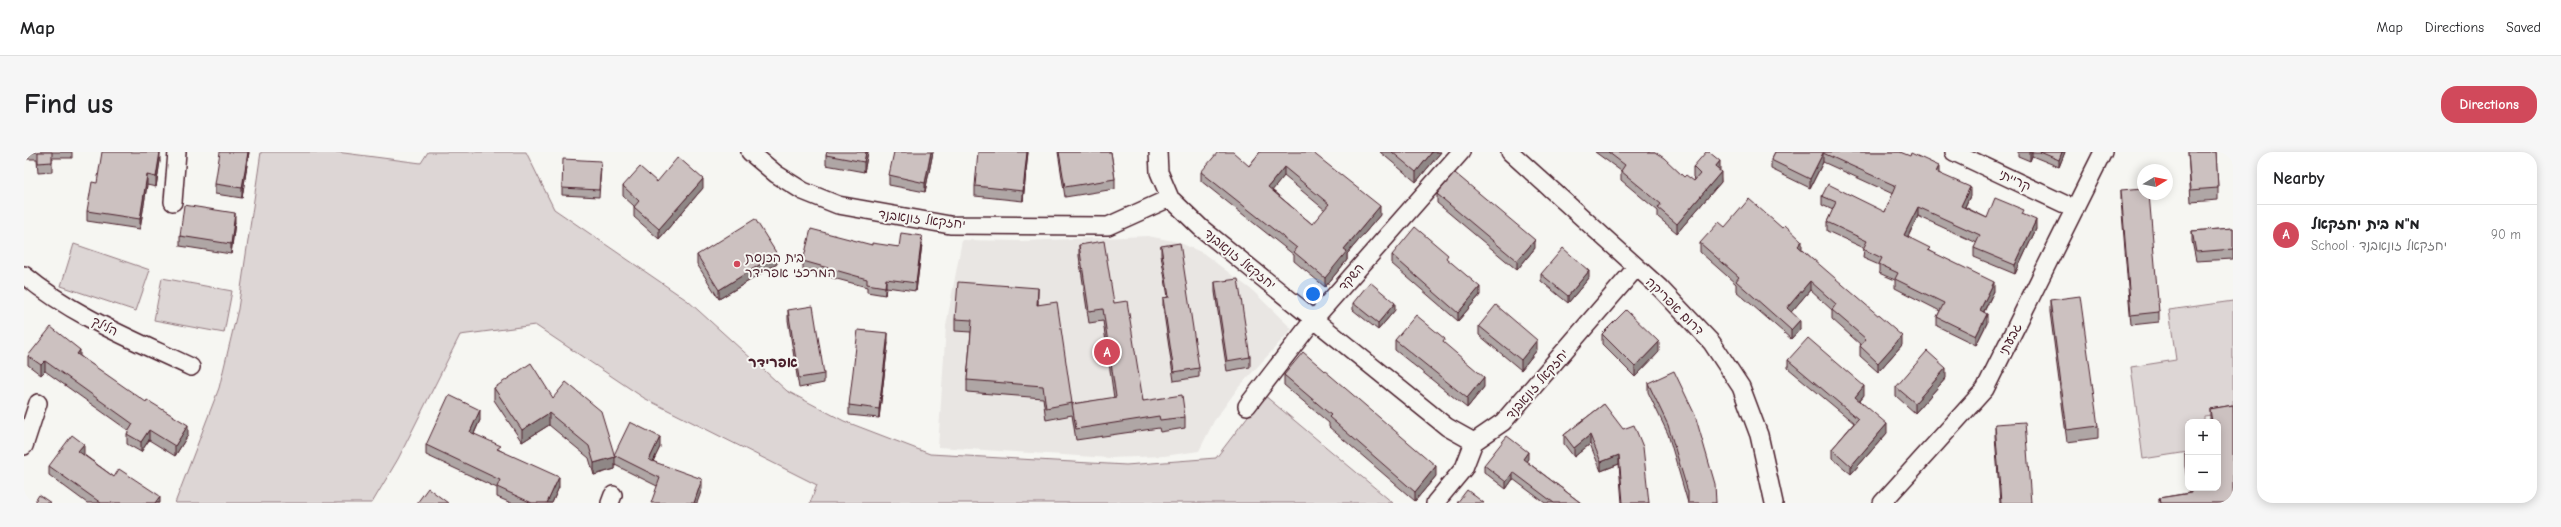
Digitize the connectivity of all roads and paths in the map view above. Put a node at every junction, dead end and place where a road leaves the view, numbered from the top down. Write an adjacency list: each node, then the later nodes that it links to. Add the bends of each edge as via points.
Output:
1 (177, 152): 9 (street)
2 (750, 152): 8 (street, יחזקאל זונאבנד, via 776,174 803,191 838,205 950,225 1108,226)
3 (1158, 152): 8 (street, via 1159,172)
4 (1461, 152): 13 (street, השקד)
5 (1510, 152): 11 (street, דרום אפריקה)
6 (1954, 152): 10 (street, קרייתי)
7 (2102, 152): 10 (street, גבעתי)
8 (1170, 198): 13 (street, יחזקאל זונאבנד, via 1201,228)
9 (173, 202)
10 (2075, 209): 19 (street, גבעתי, via 1985,388)
11 (1636, 268): 17 (street, יחזקאל זונאבנד, via 1503,422); 21 (street, דרום אפריקה, via 1660,288 1712,343 1741,387 1759,435)
12 (24, 275): 14 (street, הלילך, via 40,288 99,324)
13 (1314, 319): 16 (street, השקד); 17 (street, יחזקאל זונאבנד, via 1447,427)
14 (191, 367)
15 (38, 403): 18 (street)
16 (1247, 406)
17 (1474, 442): 20 (street, via 1464,468)
18 (24, 446)
19 (1893, 500)
20 (1435, 503)
21 (1774, 503)

